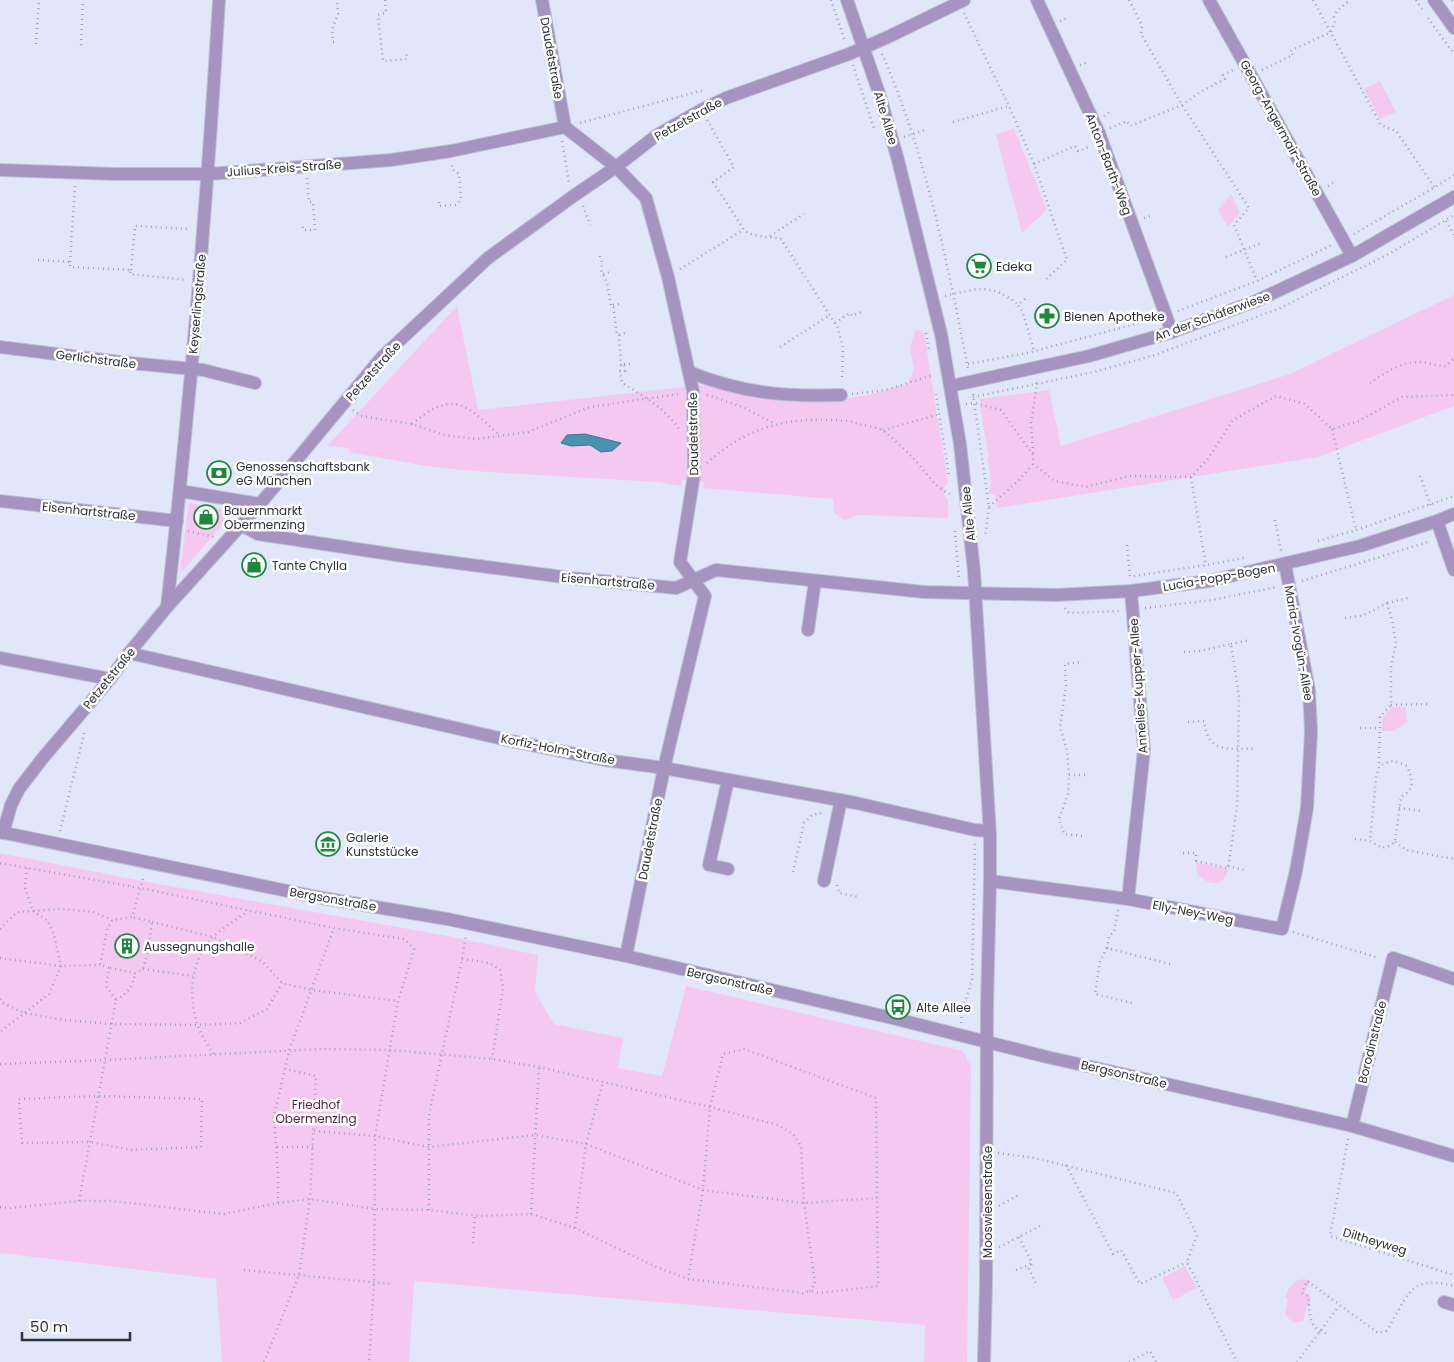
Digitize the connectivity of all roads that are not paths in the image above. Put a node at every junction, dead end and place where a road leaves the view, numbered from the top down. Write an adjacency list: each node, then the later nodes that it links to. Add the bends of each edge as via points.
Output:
1 (219, 0): 13 (street, Keyserlingstraße)
2 (542, 0): 10 (street, Daudetstraße)
3 (847, 0): 9 (street, Alte Allee)
4 (1037, 0): 16 (street, Anton-Barth-Weg, via 1099,132)
5 (1209, 0): 15 (street, Georg-Angermair-Straße)
6 (1434, 0): 8 (street)
7 (962, 1): 9 (street, Petzetstraße)
8 (1454, 28)
9 (864, 48): 11 (street, Petzetstraße, via 726,98 657,135); 21 (street, Alte Allee, via 893,140)
10 (565, 127): 11 (street, Daudetstraße); 13 (street, Julius-Kreis-Straße, via 391,160)
11 (616, 167): 19 (street, Daudetstraße, via 646,198); 25 (street, Petzetstraße, via 488,258 382,357)
12 (0, 170): 13 (street, Julius-Kreis-Straße)
13 (209, 174): 18 (street, Keyserlingstraße)
14 (1454, 197): 15 (street, An der Schäferwiese)
15 (1352, 256): 16 (street, An der Schäferwiese, via 1264,297)
16 (1172, 332): 21 (street, An der Schäferwiese, via 1031,370)
17 (0, 347): 18 (street, Gerlichstraße)
18 (192, 369): 20 (street, Gerlichstraße); 23 (street, Keyserlingstraße)
19 (689, 372): 22 (street, via 716,383 766,394); 32 (street, Daudetstraße, via 693,391 694,475 680,562)
20 (255, 383)
21 (951, 386): 35 (street, Alte Allee)
22 (841, 395)
23 (180, 491): 25 (street); 29 (street, Keyserlingstraße)
24 (0, 501): 29 (street, Eisenhartstraße)
25 (260, 504): 28 (street, Petzetstraße)
26 (1454, 514): 27 (street, Lucia-Popp-Bogen)
27 (1438, 522): 30 (street, Lucia-Popp-Bogen); 31 (street)
28 (241, 524): 32 (street, Eisenhartstraße, via 258,534 571,578 676,588); 36 (street, Petzetstraße)
29 (177, 525): 36 (street, Keyserlingstraße)
30 (1285, 564): 34 (street, Lucia-Popp-Bogen, via 1209,581); 50 (street, Maria-Ivogün-Allee, via 1309,690 1311,731 1307,808)
31 (1454, 570)
32 (694, 580): 33 (street, Eisenhartstraße, via 716,570); 41 (street, Daudetstraße, via 705,596)
33 (815, 580): 35 (street, Eisenhartstraße, via 924,592); 37 (street)
34 (1131, 591): 35 (street, Lucia-Popp-Bogen, via 1056,595); 49 (street, Annelies-Kupper-Allee, via 1144,750)
35 (976, 594): 44 (street, Alte Allee)
36 (167, 607): 38 (street, Petzetstraße)
37 (808, 630)
38 (128, 653): 40 (street, Petzetstraße); 41 (street, Korfiz-Holm-Straße, via 512,741)
39 (0, 658): 40 (street)
40 (110, 679): 45 (street, Petzetstraße, via 19,789)
41 (664, 768): 42 (street, Korfiz-Holm-Straße); 51 (street, Daudetstraße)
42 (728, 780): 43 (street, Korfiz-Holm-Straße); 46 (street, via 709,865)
43 (835, 799): 44 (street, Korfiz-Holm-Straße); 47 (street)
44 (989, 831): 48 (street, Alte Allee)
45 (2, 832): 51 (street, Bergsonstraße)
46 (728, 869)
47 (824, 881)
48 (990, 882): 49 (street, Elly-Ney-Weg); 53 (street, Alte Allee)
49 (1124, 899): 50 (street, Elly-Ney-Weg)
50 (1282, 929)
51 (626, 956): 53 (street, Bergsonstraße)
52 (1454, 979): 54 (street, Borodinstraße, via 1393,958)
53 (987, 1041): 54 (street, Bergsonstraße); 56 (street, Mooswiesenstraße)
54 (1350, 1132): 55 (street, Bergsonstraße)
55 (1454, 1156)
56 (984, 1362)

